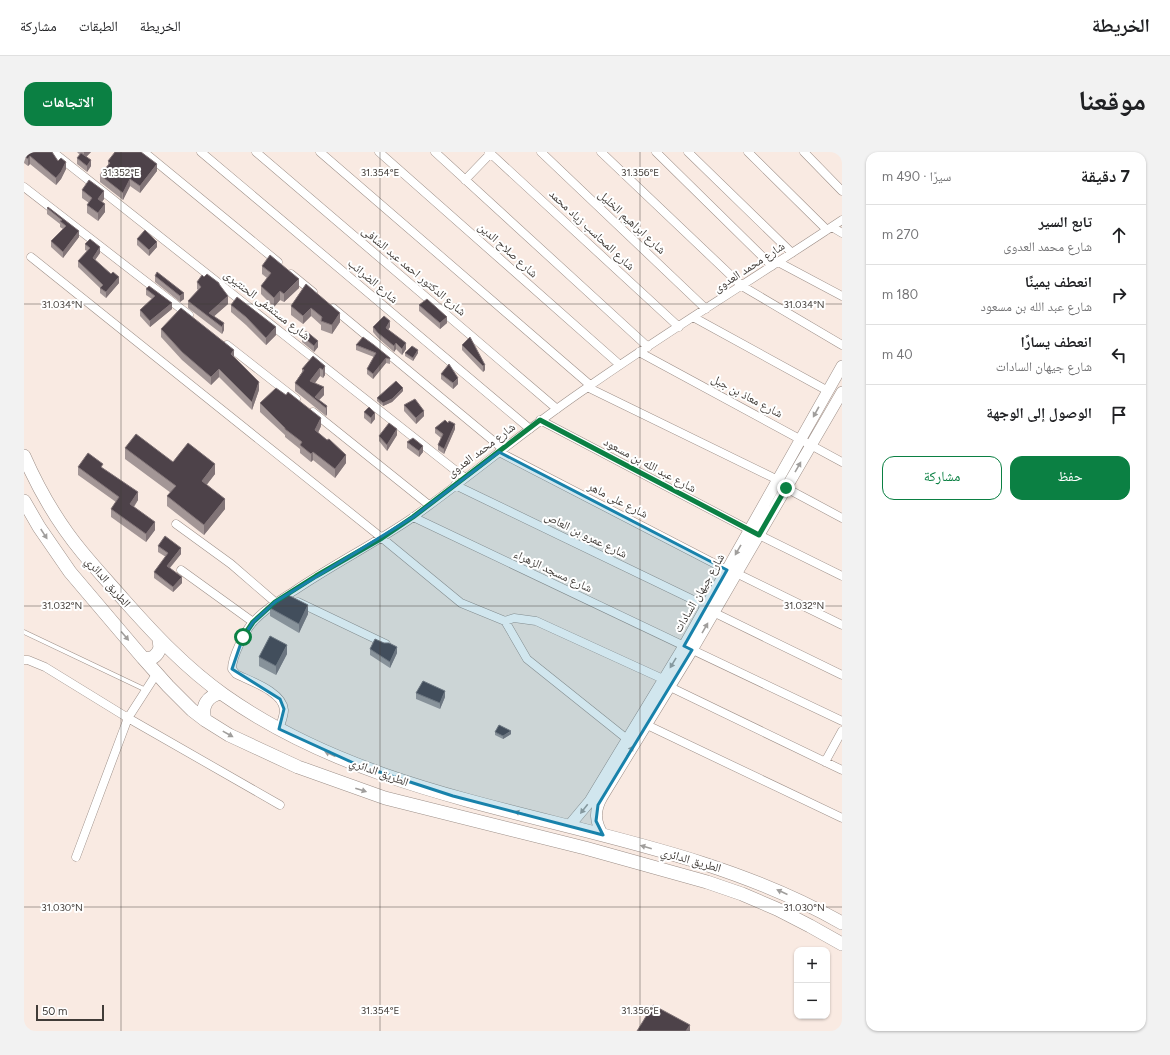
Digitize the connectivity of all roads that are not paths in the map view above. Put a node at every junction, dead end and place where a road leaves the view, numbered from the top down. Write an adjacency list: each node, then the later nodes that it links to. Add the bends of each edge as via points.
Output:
1 (53, 152): 47 (street, شارع مستشفى الحنتيرى)
2 (144, 152): 44 (street, شارع على ماهر)
3 (200, 152): 41 (street, شارع الضرائب)
4 (256, 152): 39 (street, شارع الدكتور احمد عبد الشافى)
5 (320, 152): 36 (street)
6 (380, 152): 34 (street, شارع صلاح الدين)
7 (435, 152): 15 (street)
8 (541, 152): 26 (street, شارع ابراهيم الخليل)
9 (601, 152): 24 (street)
10 (656, 152): 23 (street)
11 (688, 152): 21 (street)
12 (748, 152): 19 (street)
13 (804, 152): 17 (street)
14 (490, 153): 15 (street); 29 (street, شارع المحاسب زياد محمد)
15 (465, 180): 32 (street)
16 (24, 187): 28 (street)
17 (842, 191)
18 (842, 220): 19 (street, شارع محمد العدوى)
19 (829, 229): 20 (street); 21 (street, شارع محمد العدوى)
20 (842, 233)
21 (792, 253): 23 (street, شارع محمد العدوى)
22 (31, 257): 57 (street)
23 (775, 264): 24 (street, شارع محمد العدوى); 25 (street)
24 (742, 286): 26 (street, شارع محمد العدوى); 31 (street)
25 (842, 296)
26 (706, 309): 27 (street, شارع محمد العدوى)
27 (693, 317): 29 (street, شارع محمد العدوى); 37 (street)
28 (198, 322)
29 (679, 327): 32 (street, شارع محمد العدوى)
30 (223, 342): 52 (street)
31 (842, 345)
32 (648, 347): 33 (street, شارع محمد العدوى)
33 (639, 352): 34 (street, شارع محمد العدوى); 42 (street, شارع معاذ بن جبل)
34 (620, 365): 36 (street, شارع محمد العدوى)
35 (842, 366): 37 (main road, شارع جيهان السادات)
36 (588, 386): 39 (street, شارع محمد العدوى); 48 (street)
37 (828, 391): 42 (main road, شارع جيهان السادات, one-way to 42)
38 (841, 396): 43 (main road, شارع جيهان السادات)
39 (557, 409): 40 (street, شارع محمد العدوى)
40 (540, 420): 41 (street, شارع محمد العدوى); 56 (street, شارع عبد الله بن مسعود)
41 (530, 429): 44 (street, شارع محمد العدوى)
42 (801, 439): 43 (street, شارع معاذ بن جبل); 48 (main road, شارع جيهان السادات)
43 (811, 445): 46 (street, شارع معاذ بن جبل); 50 (main road, شارع جيهان السادات, one-way to 43)
44 (501, 451): 47 (street, شارع محمد العدوى); 59 (street, شارع على ماهر)
45 (24, 456): 68 (highway, الطريق الدائري, via 42,493 67,533)
46 (842, 462)
47 (465, 478): 49 (street, شارع محمد العدوى)
48 (778, 480): 56 (main road, شارع جيهان السادات)
49 (455, 485): 52 (street, شارع محمد العدوى); 63 (street, شارع عمرو بن العاص)
50 (786, 488): 54 (street); 56 (main road, شارع جيهان السادات)
51 (24, 501): 71 (highway, الطريق الدائري, one-way to 71, via 70,572)
52 (429, 505): 53 (street, شارع محمد العدوى)
53 (413, 517): 57 (street, شارع محمد العدوى); 70 (street, شارع مسجد الزهراء)
54 (842, 518)
55 (176, 524): 62 (street, via 231,564)
56 (754, 532): 59 (main road, شارع جيهان السادات); 60 (street, شارع عبد الله بن مسعود)
57 (382, 538): 61 (street, شارع محمد العدوى); 64 (street, via 461,603)
58 (181, 570): 65 (street)
59 (732, 571): 63 (main road, شارع جيهان السادات); 66 (street, شارع على ماهر)
60 (842, 576)
61 (286, 596): 62 (street, شارع محمد العدوى); 69 (street)
62 (275, 602): 65 (street, شارع محمد العدوى)
63 (710, 609): 70 (main road, شارع جيهان السادات); 74 (street, شارع عمرو بن العاص)
64 (506, 621): 75 (street, via 514,618 536,622); 84 (street, via 526,658)
65 (253, 622): 82 (street, شارع محمد العدوى, via 243,637 232,669 236,674 280,699 284,710)
66 (842, 625)
67 (24, 632): 76 (lane)
68 (158, 639): 71 (highway, via 160,648 156,656); 77 (highway, الطريق الدائري)
69 (386, 644)
70 (688, 648): 75 (main road, شارع جيهان السادات); 80 (street, شارع مسجد الزهراء)
71 (143, 658): 73 (highway, الطريق الدائري)
72 (24, 660): 78 (street, via 45,667)
73 (157, 673): 76 (street); 79 (highway, الطريق الدائري)
74 (842, 675)
75 (666, 683): 81 (main road, شارع جيهان السادات); 84 (main road, شارع جيهان السادات); 85 (street)
76 (146, 690): 78 (street)
77 (221, 693): 79 (highway, via 207,700 203,710); 82 (highway, الطريق الدائري)
78 (128, 718): 87 (street); 91 (street)
79 (205, 720): 93 (highway, الطريق الدائري, one-way to 93, via 270,755 356,788 385,798 707,882 777,909)
80 (842, 720)
81 (646, 725): 88 (street); 90 (main road, شارع جيهان السادات, one-way to 81, via 596,821 598,805)
82 (280, 729): 89 (highway, الطريق الدائري, one-way to 82, via 453,796 382,774 334,756)
83 (842, 731): 85 (street)
84 (627, 739): 89 (main road, شارع جيهان السادات, one-way to 89, via 590,801)
85 (826, 762): 86 (street)
86 (842, 770)
87 (280, 805)
88 (842, 818)
89 (569, 826): 90 (highway, الطريق الدائري)
90 (604, 835): 92 (highway, الطريق الدائري, one-way to 90, via 799,900 745,877)
91 (76, 857)
92 (842, 923)
93 (842, 944)

